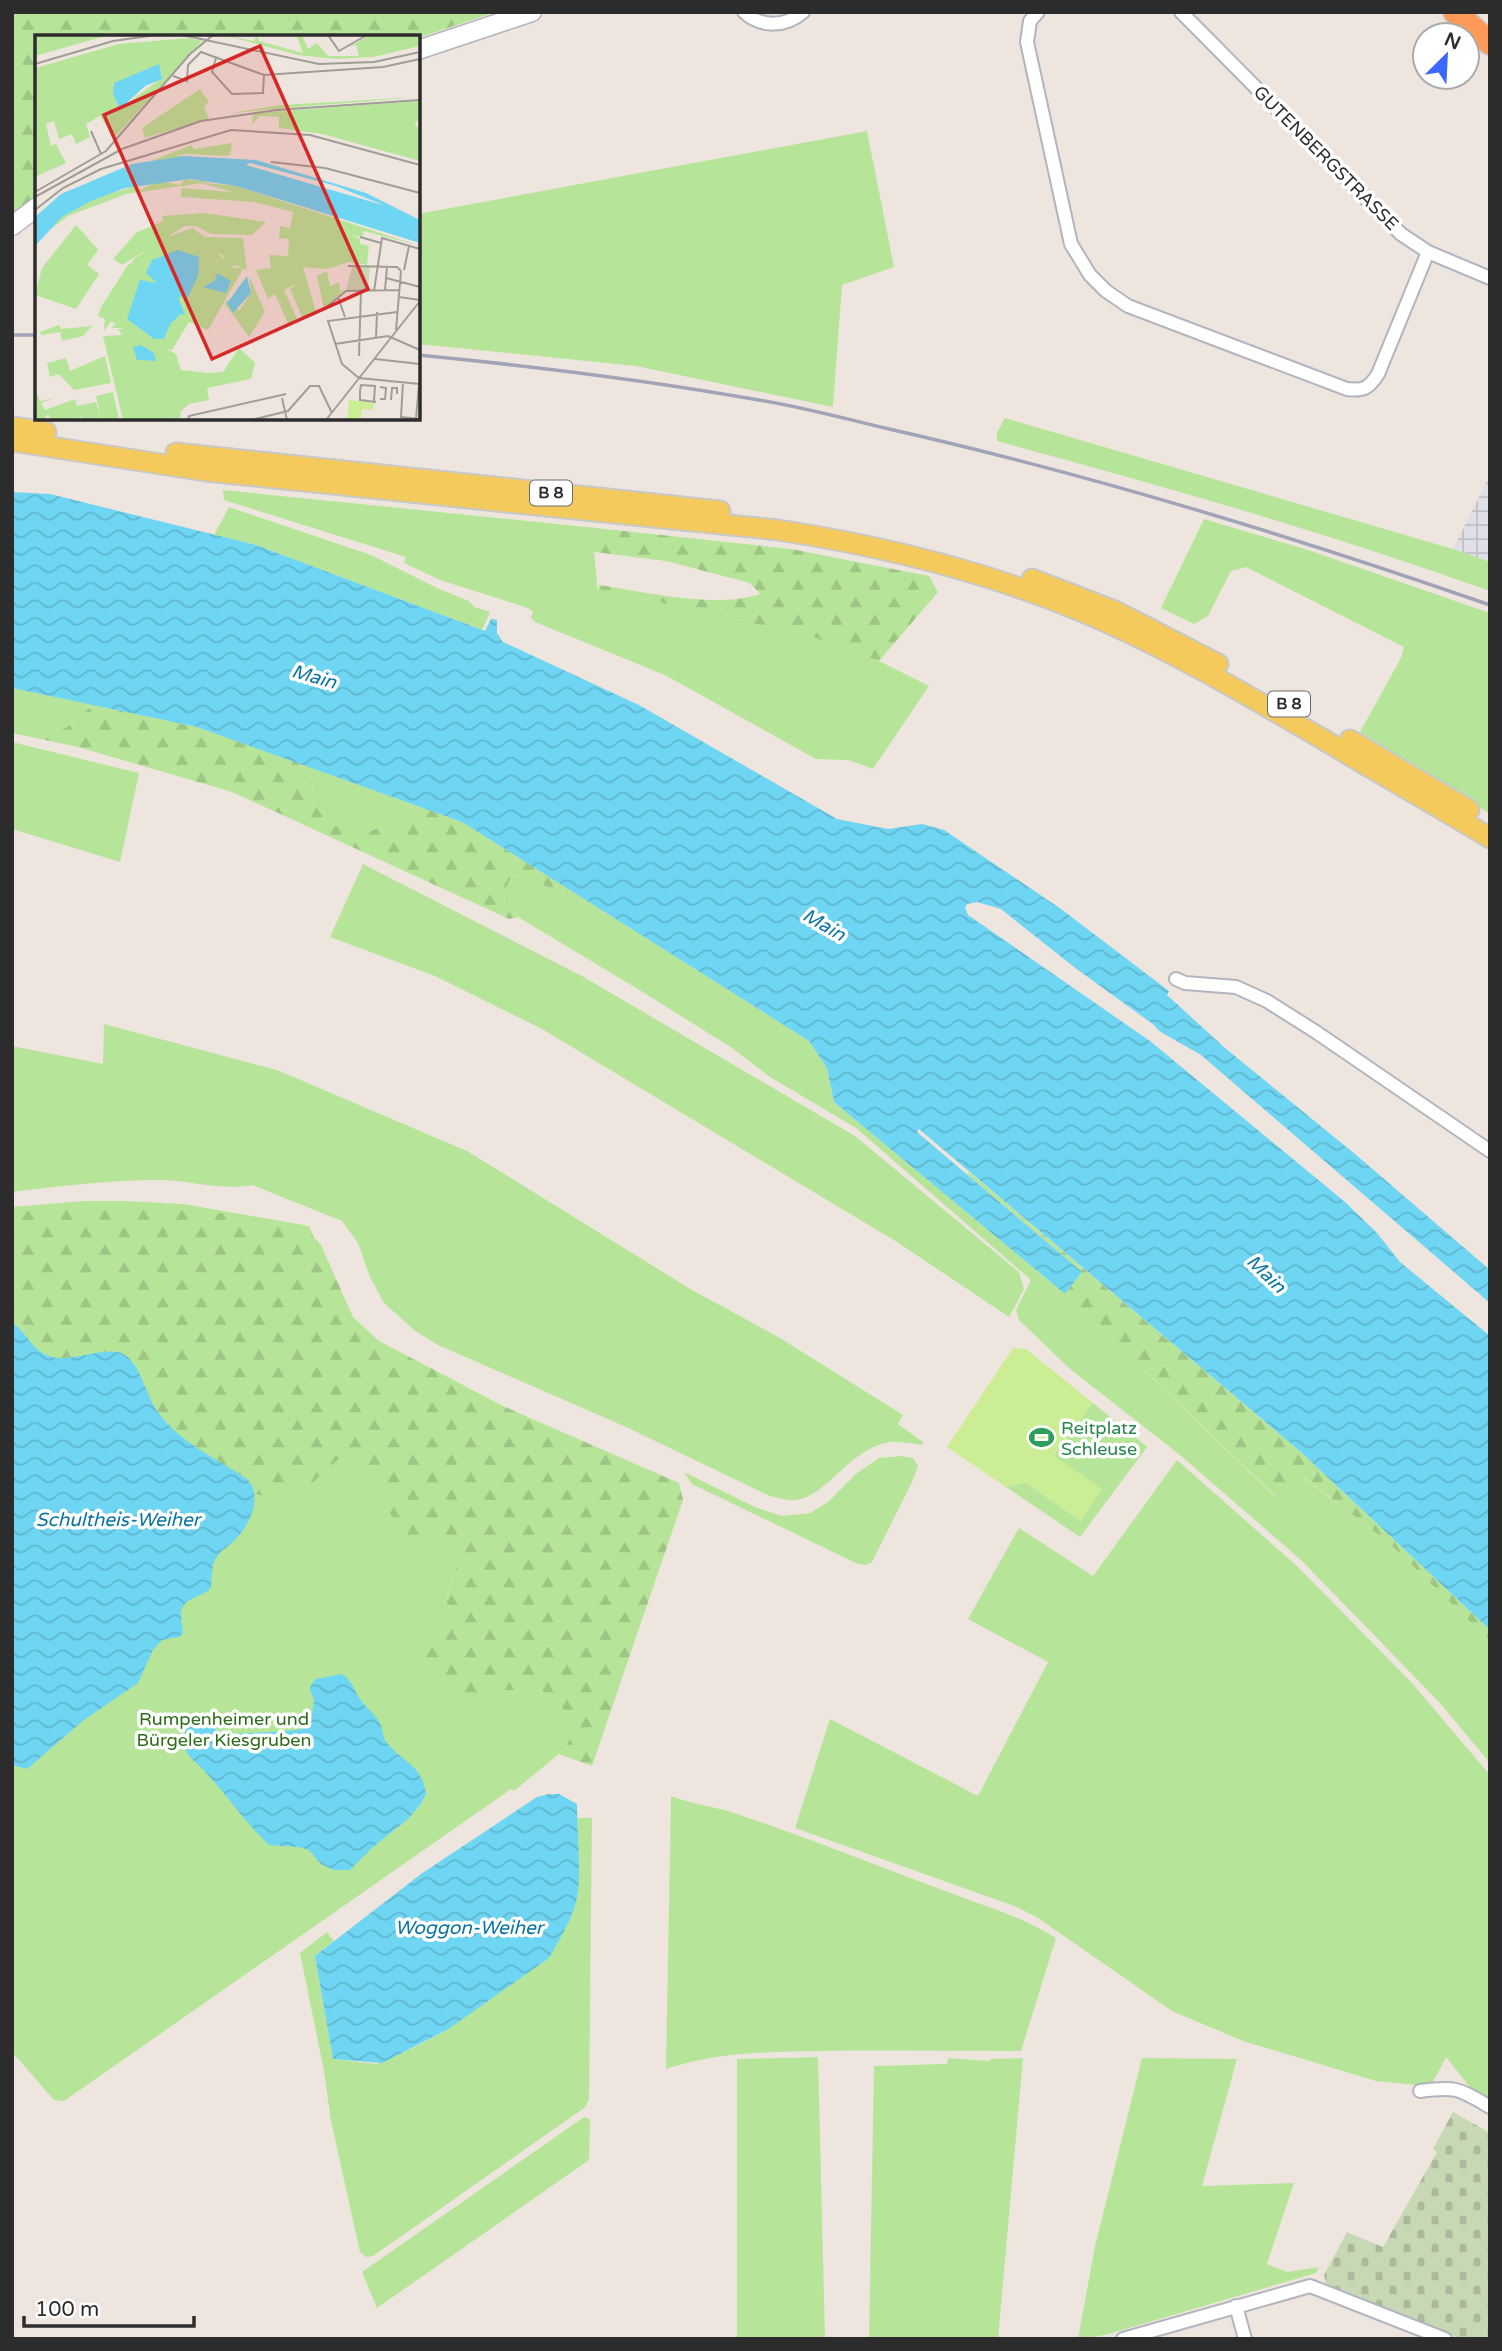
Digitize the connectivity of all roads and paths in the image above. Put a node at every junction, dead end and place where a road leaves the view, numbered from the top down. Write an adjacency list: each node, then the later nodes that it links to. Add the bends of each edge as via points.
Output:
1 (532, 12): 8 (street)
2 (744, 12): 3 (street, via 778,25)
3 (803, 12)
4 (1038, 12): 11 (street, via 1030,21 1027,42 1071,244 1090,275 1128,306 1359,390 1370,387 1378,374)
5 (1181, 12): 11 (street, GUTENBERGSTRASSE, via 1401,234)
6 (1455, 12): 7 (highway)
7 (1490, 43)
8 (420, 49)
9 (35, 209): 10 (street)
10 (12, 226)
11 (1428, 253): 12 (street, GUTENBERGSTRASSE)
12 (1490, 278)
13 (12, 427): 15 (main road, B 8, via 214,458 812,522 945,551)
14 (12, 441): 15 (main road, B 8, via 206,471 778,530 905,554)
15 (1082, 604): 16 (main road, B 8, via 1156,631 1242,677); 17 (main road, B 8)
16 (1490, 823)
17 (1490, 838)
18 (1176, 979): 19 (street, via 1228,985 1267,1000)
19 (1490, 1151)
20 (1420, 2091): 21 (street, via 1454,2088)
21 (1490, 2107)
22 (1236, 2306): 23 (street, via 1314,2286); 24 (street); 25 (street)
23 (1442, 2338)
24 (1123, 2339)
25 (1245, 2339)

